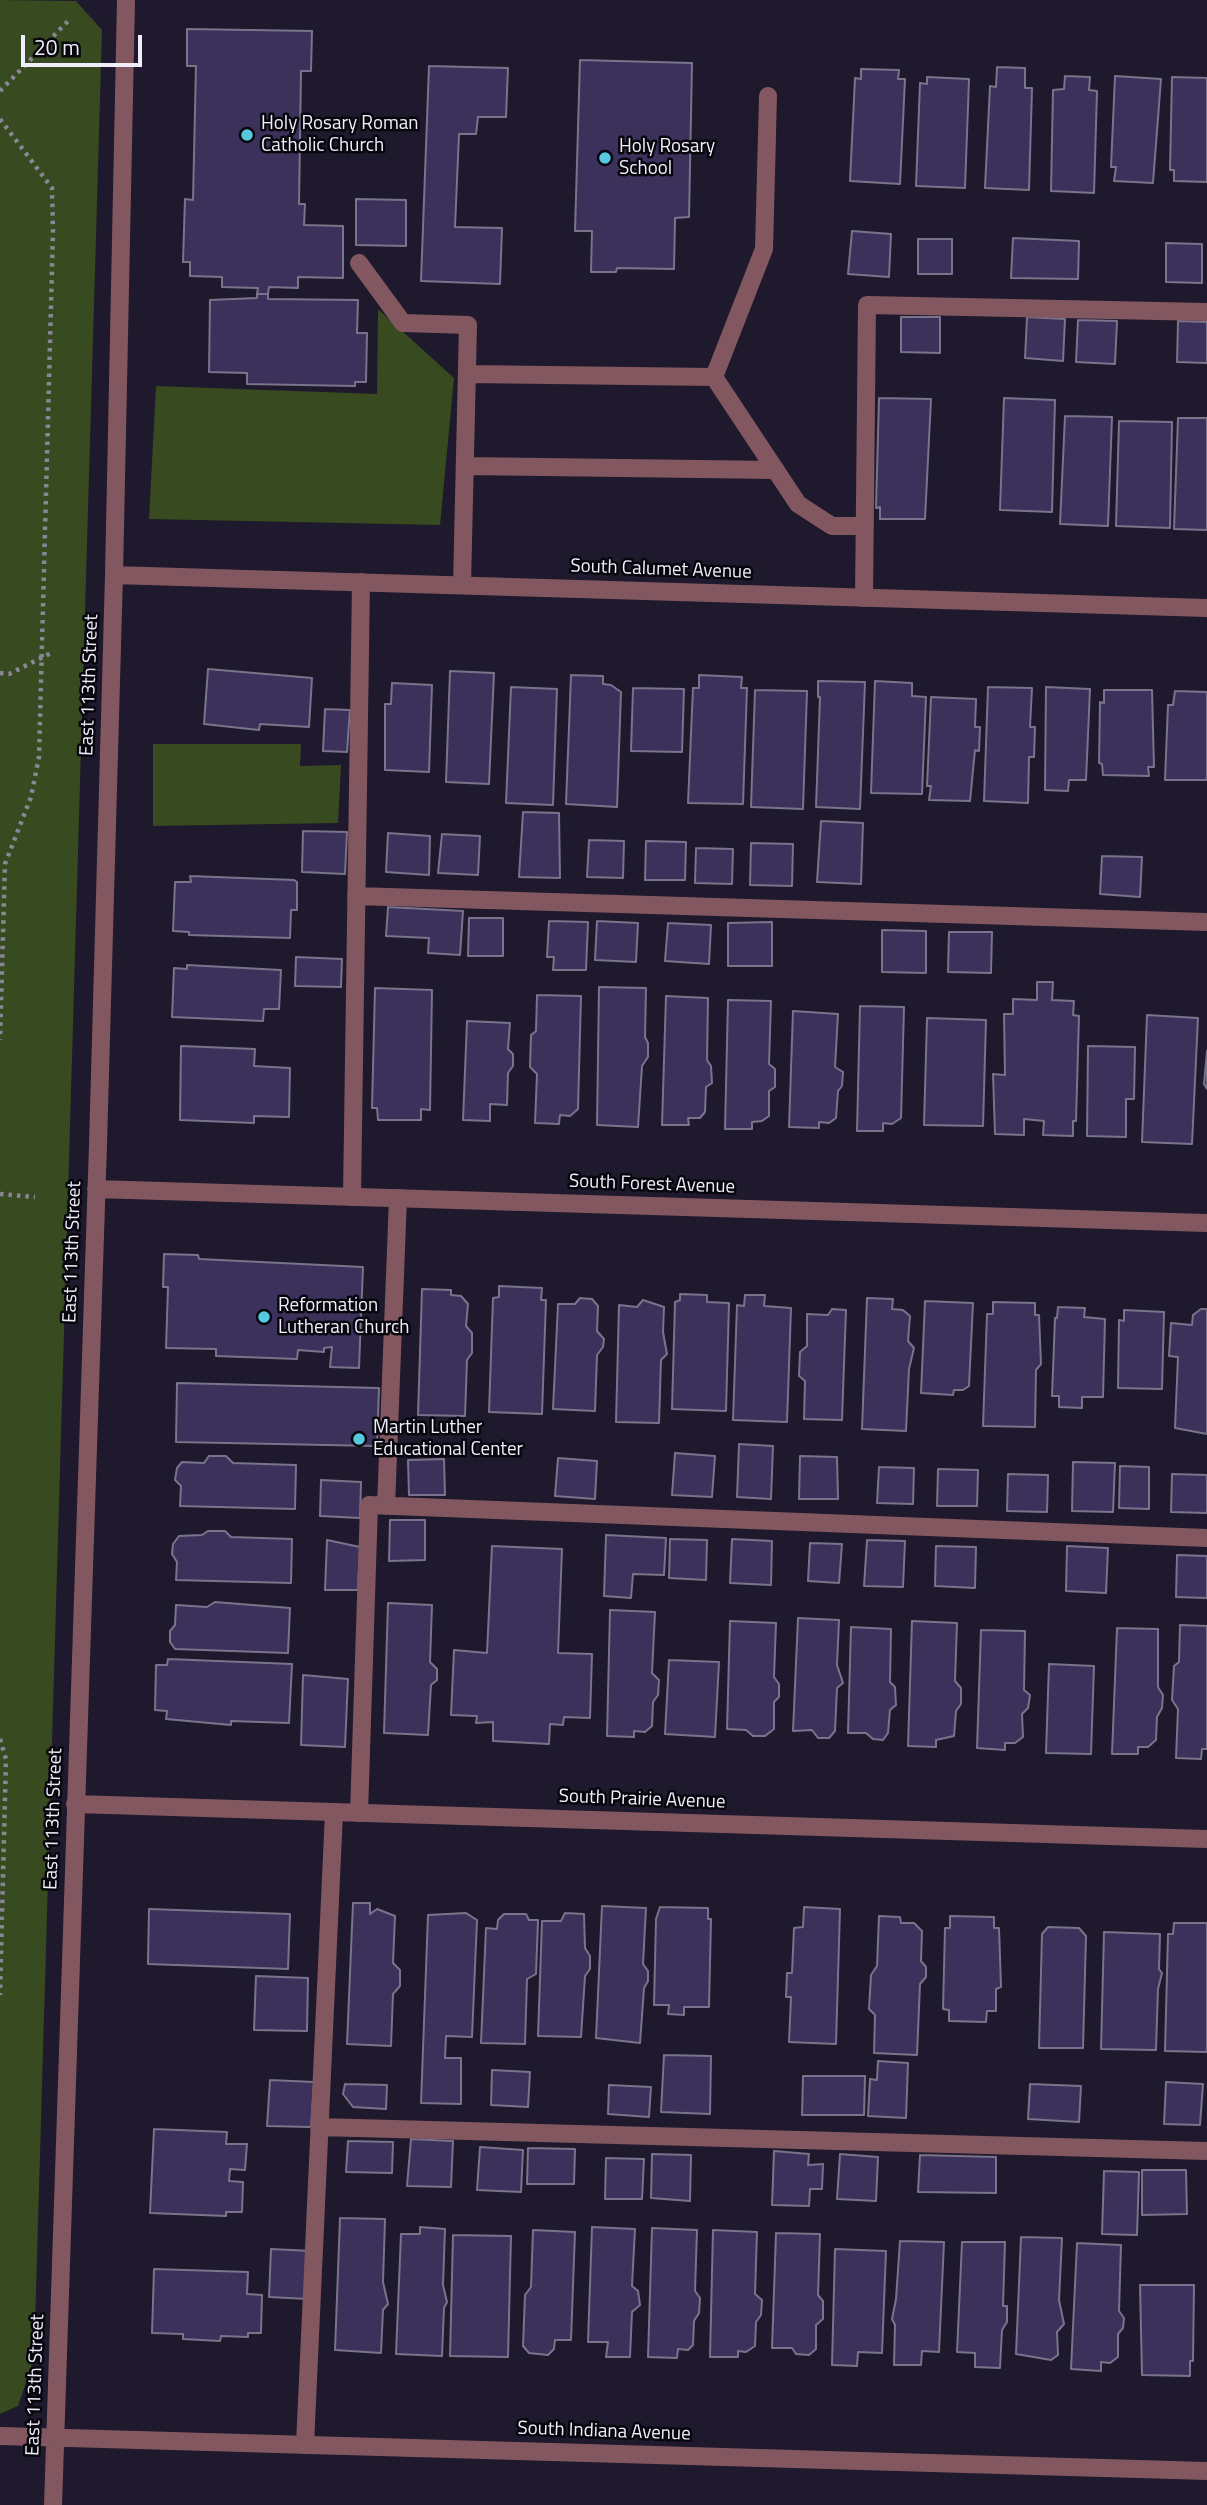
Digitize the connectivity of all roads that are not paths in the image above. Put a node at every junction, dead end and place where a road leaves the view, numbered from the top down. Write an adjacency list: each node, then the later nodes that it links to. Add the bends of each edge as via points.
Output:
1 (126, 0): 10 (street, East 113th Street)
2 (768, 96): 6 (street, via 764,249)
3 (359, 263): 5 (street, via 403,323 468,325)
4 (1207, 312): 9 (street, via 867,305)
5 (467, 374): 6 (street); 7 (street)
6 (714, 377): 8 (street)
7 (465, 466): 8 (street); 12 (street)
8 (776, 470): 9 (street, via 798,504 832,526)
9 (865, 526): 13 (street)
10 (114, 575): 11 (street, South Calumet Avenue); 17 (street, East 113th Street)
11 (361, 582): 12 (street, South Calumet Avenue); 15 (street)
12 (462, 585): 13 (street, South Calumet Avenue)
13 (864, 598): 14 (street, South Calumet Avenue)
14 (1207, 608)
15 (356, 896): 16 (street); 18 (street)
16 (1207, 922)
17 (96, 1189): 18 (street, South Forest Avenue); 23 (street, East 113th Street)
18 (352, 1197): 19 (street, South Forest Avenue)
19 (398, 1198): 20 (street, South Forest Avenue); 21 (street)
20 (1207, 1223)
21 (386, 1506): 22 (street); 25 (street, via 369,1505)
22 (1207, 1538)
23 (75, 1804): 24 (street, South Prairie Avenue); 30 (street, East 113th Street)
24 (334, 1812): 25 (street, South Prairie Avenue); 27 (street)
25 (359, 1812): 26 (street, South Prairie Avenue)
26 (1207, 1839)
27 (319, 2127): 28 (street); 31 (street)
28 (1207, 2151)
29 (0, 2436): 30 (street, South Indiana Avenue)
30 (55, 2437): 31 (street, South Indiana Avenue); 33 (street, East 113th Street)
31 (305, 2445): 32 (street, South Indiana Avenue)
32 (1207, 2471)
33 (53, 2505)

